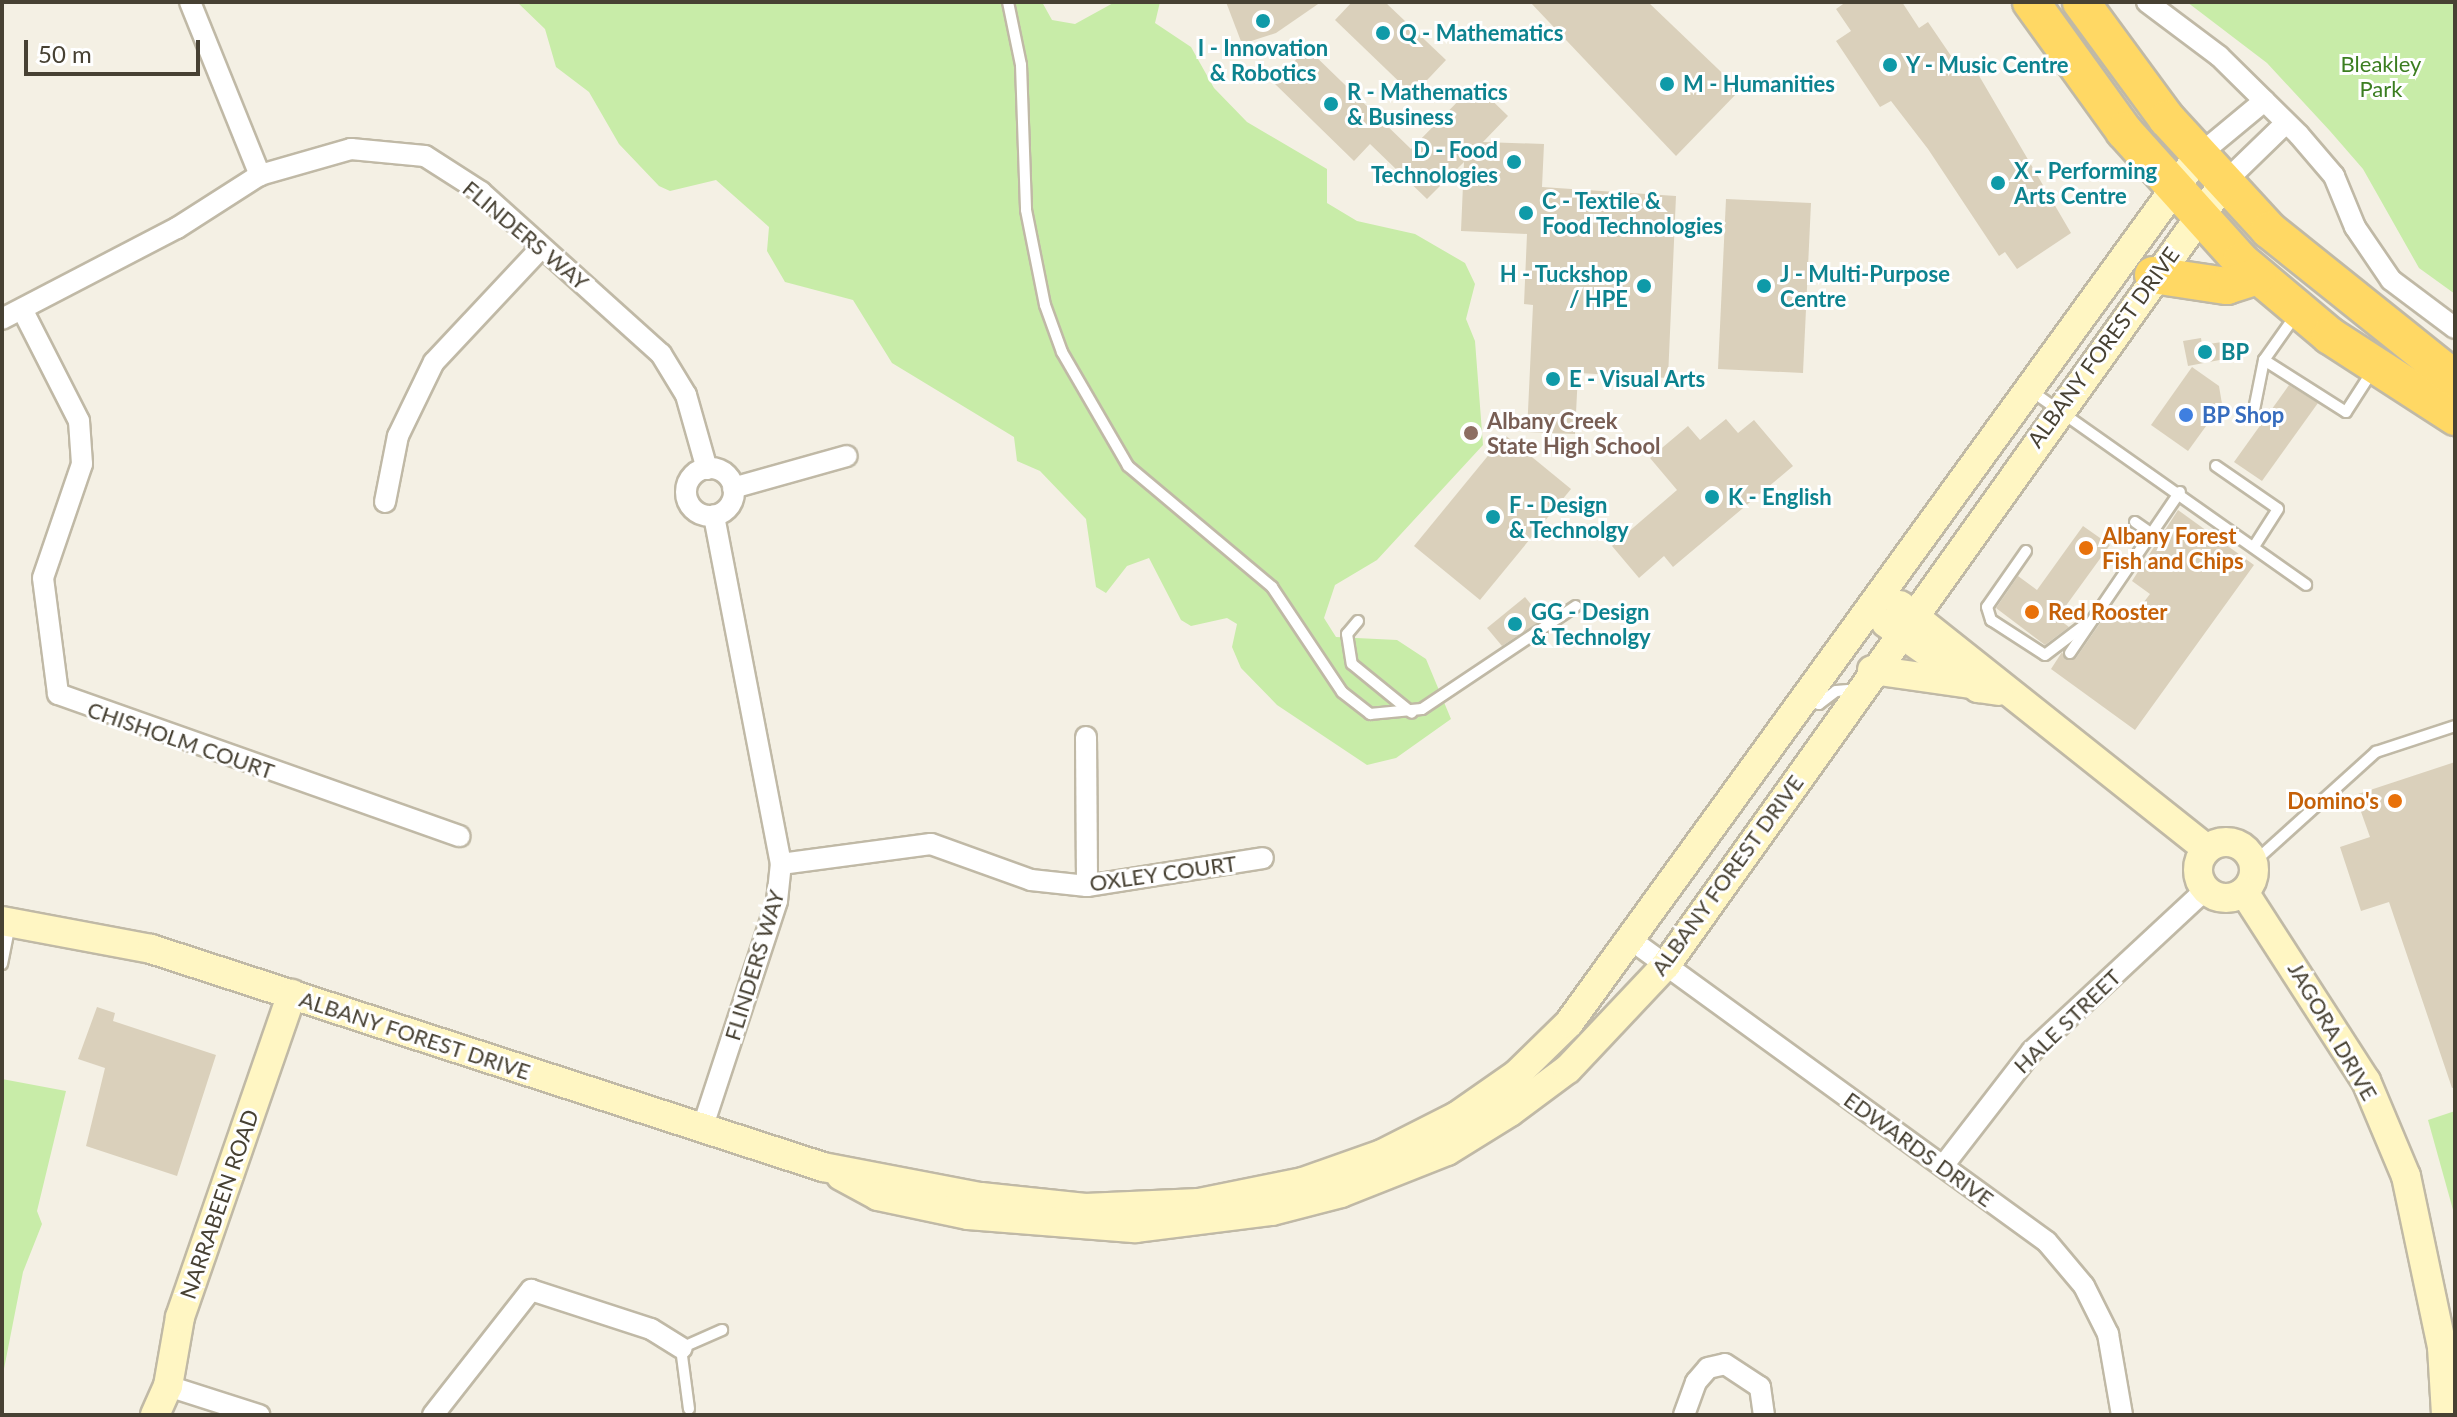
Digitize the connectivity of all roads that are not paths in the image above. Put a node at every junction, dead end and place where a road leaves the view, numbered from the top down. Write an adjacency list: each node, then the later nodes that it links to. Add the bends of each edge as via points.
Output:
1 (190, 2): 9 (street)
2 (1008, 2): 49 (lane, via 1021,65 1026,210 1045,305 1102,426 1128,466 1272,587 1354,704 1379,717)
3 (2031, 2): 11 (highway)
4 (2081, 2): 8 (highway)
5 (2147, 2): 6 (street)
6 (2264, 101): 7 (street); 8 (street)
7 (2286, 123): 10 (street); 19 (street, via 2334,176 2355,227 2391,280)
8 (2199, 155): 10 (highway); 11 (street, ALBANY FOREST DRIVE)
9 (260, 175): 13 (street, FLINDERS WAY, via 351,149 425,156 481,192); 16 (street, FLINDERS WAY)
10 (2224, 183): 12 (street, ALBANY FOREST DRIVE); 22 (highway, via 2310,268)
11 (2171, 187): 12 (highway); 23 (street, ALBANY FOREST DRIVE)
12 (2198, 216): 14 (street, ALBANY FOREST DRIVE); 15 (highway)
13 (540, 249): 29 (street, FLINDERS WAY, via 661,354 686,395); 32 (street, via 434,362 398,436)
14 (2153, 275): 15 (highway, via 2227,286); 24 (street, ALBANY FOREST DRIVE)
15 (2257, 276): 17 (highway)
16 (23, 311): 18 (street, FLINDERS WAY); 52 (street, CHISHOLM COURT, via 79,421 82,464 43,578 58,694)
17 (2299, 312): 20 (lane); 21 (highway)
18 (2, 319)
19 (2455, 328)
20 (2264, 360): 21 (lane, via 2346,412); 25 (lane)
21 (2376, 367): 26 (highway)
22 (2455, 379)
23 (2028, 388): 24 (lane); 39 (street, ALBANY FOREST DRIVE)
24 (2059, 409): 31 (lane); 42 (street, ALBANY FOREST DRIVE)
25 (2253, 415)
26 (2455, 417)
27 (847, 456): 30 (street)
28 (2216, 466): 36 (lane, via 2278,509)
29 (707, 469): 30 (street, via 722,472); 33 (street, via 691,477 687,498 697,512)
30 (733, 488): 33 (street, via 730,504)
31 (2180, 492): 35 (lane); 36 (lane)
32 (385, 502)
33 (714, 515): 56 (street, FLINDERS WAY)
34 (2135, 522): 35 (lane)
35 (2152, 534): 43 (lane)
36 (2255, 545): 38 (lane)
37 (2026, 551): 43 (lane, via 1987,607 1991,620 2045,655)
38 (2306, 585)
39 (1876, 602): 42 (street); 48 (street, ALBANY FOREST DRIVE)
40 (1576, 606): 49 (lane)
41 (1358, 621): 49 (lane, via 1347,634 1352,664)
42 (1906, 623): 45 (street, ALBANY FOREST DRIVE); 46 (street); 47 (street, via 1991,676)
43 (2083, 626): 44 (lane)
44 (2070, 653)
45 (1866, 680): 46 (street); 48 (lane, via 1819,704); 63 (street, ALBANY FOREST DRIVE)
46 (1972, 684): 47 (street)
47 (2000, 691): 53 (street)
48 (1805, 698): 61 (street, ALBANY FOREST DRIVE)
49 (1412, 713)
50 (2455, 726): 55 (lane, via 2376,752)
51 (1086, 737): 57 (street)
52 (460, 836)
53 (2207, 849): 55 (street, via 2231,842); 58 (street, via 2197,869)
54 (1263, 858): 57 (street, OXLEY COURT)
55 (2253, 863): 59 (street)
56 (781, 864): 57 (street, OXLEY COURT, via 931,844 1031,880); 65 (street, FLINDERS WAY, via 777,901)
57 (1087, 886)
58 (2205, 890): 59 (street, via 2229,898); 66 (street, HALE STREET, via 2032,1051)
59 (2244, 892): 78 (street, JAGORA DRIVE, via 2366,1081 2406,1176 2442,1347)
60 (6, 922): 62 (lane); 64 (street, ALBANY FOREST DRIVE, via 107,937)
61 (1634, 942): 63 (street, EDWARDS DRIVE); 67 (street, ALBANY FOREST DRIVE, via 1517,1074 1382,1154 1303,1182 1199,1203 1085,1208)
62 (2, 964)
63 (1666, 965): 66 (street, EDWARDS DRIVE); 67 (street, ALBANY FOREST DRIVE, via 1568,1069 1510,1112 1447,1151 1272,1211 1135,1228 1058,1226 878,1196)
64 (292, 994): 65 (street, ALBANY FOREST DRIVE); 70 (street, NARRABEEN ROAD, via 180,1317)
65 (702, 1129): 67 (street, ALBANY FOREST DRIVE)
66 (1943, 1166): 77 (street, EDWARDS DRIVE, via 2047,1242 2084,1286 2108,1334)
67 (823, 1167)
68 (722, 1330): 69 (lane)
69 (681, 1348): 71 (lane); 74 (street, via 651,1329 531,1290)
70 (168, 1386): 72 (street, NARRABEEN ROAD); 73 (street)
71 (689, 1409)
72 (155, 1415)
73 (259, 1415)
74 (433, 1415)
75 (1684, 1415): 76 (street, via 1696,1382 1708,1368 1725,1364 1760,1387)
76 (1764, 1415)
77 (2122, 1415)
78 (2446, 1415)

